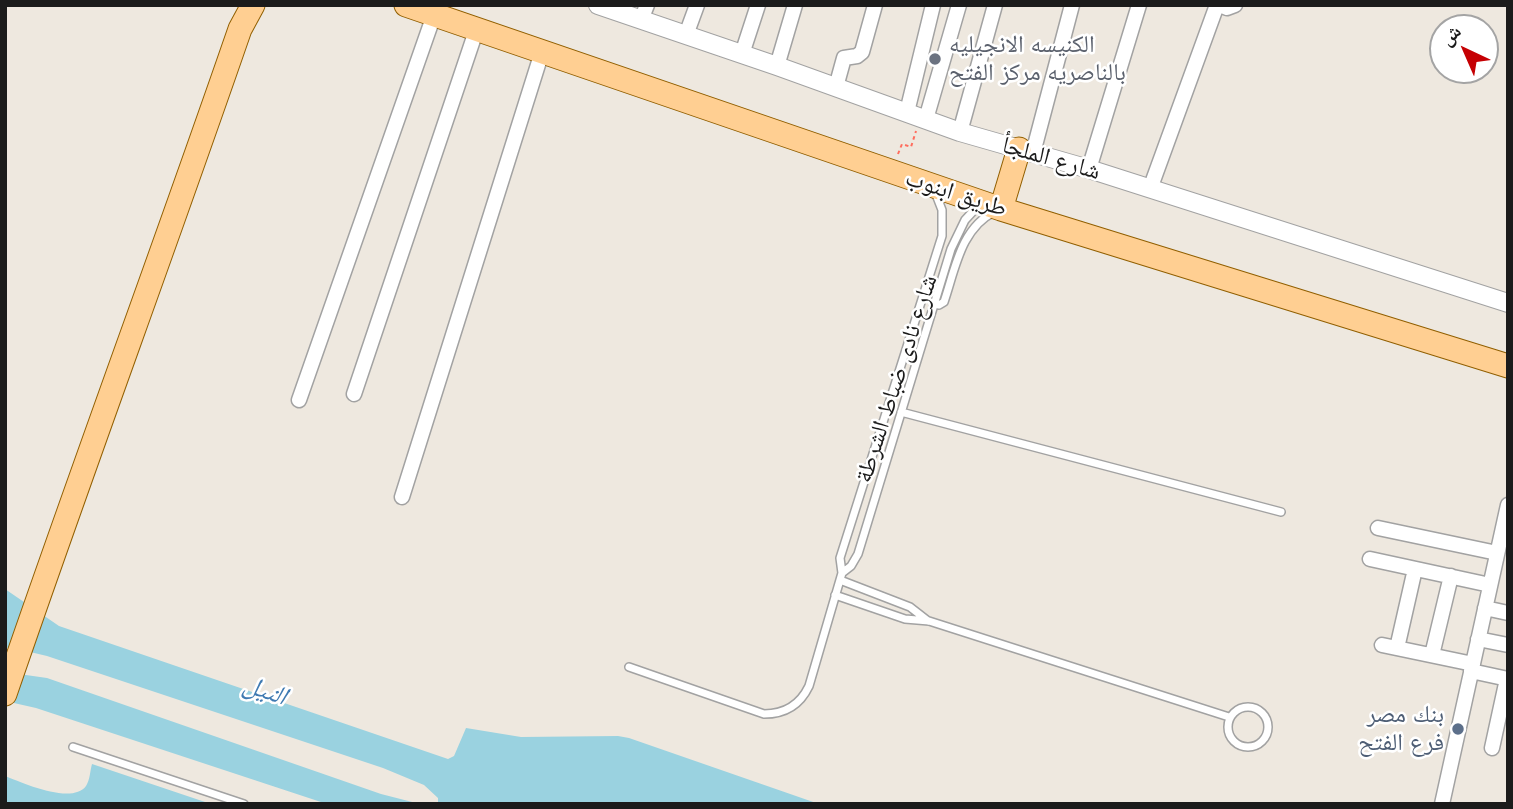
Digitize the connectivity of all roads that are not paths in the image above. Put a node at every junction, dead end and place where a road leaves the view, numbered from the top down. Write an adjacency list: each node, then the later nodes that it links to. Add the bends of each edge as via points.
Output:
1 (235, 5): 42 (main road)
2 (253, 5): 42 (main road, via 240,29 152,284)
3 (598, 5): 16 (street, شارع الملجأ)
4 (697, 5): 19 (street)
5 (758, 5): 21 (street)
6 (795, 5): 22 (street)
7 (875, 5): 23 (street, via 862,52 844,58)
8 (933, 5): 24 (street)
9 (959, 5): 25 (street)
10 (995, 5): 26 (street)
11 (1072, 5): 27 (street)
12 (1139, 5): 28 (street)
13 (1218, 5): 14 (street); 30 (street)
14 (1235, 5)
15 (408, 6): 17 (main road, طريق ابنوب)
16 (644, 12): 19 (street, شارع الملجأ)
17 (433, 15): 18 (main road, طريق ابنوب); 38 (street)
18 (476, 31): 20 (main road, طريق ابنوب); 37 (street)
19 (686, 34): 21 (street, شارع الملجأ)
20 (542, 52): 29 (main road, طريق ابنوب); 40 (street)
21 (742, 54): 22 (street, شارع الملجأ)
22 (777, 66): 23 (street, شارع الملجأ)
23 (836, 87): 24 (street, شارع الملجأ)
24 (906, 112): 25 (street, شارع الملجأ)
25 (922, 122): 26 (street, شارع الملجأ)
26 (960, 132): 27 (street, شارع الملجأ)
27 (1023, 153): 28 (street, شارع الملجأ); 31 (main road)
28 (1089, 169): 30 (street, شارع الملجأ)
29 (931, 186): 31 (main road, طريق ابنوب); 32 (lane, شارع نادى ضباط الشرطة, via 943,219)
30 (1150, 189): 34 (street, شارع الملجأ)
31 (997, 200): 33 (lane, شارع نادى ضباط الشرطة, via 959,231); 35 (lane, via 971,229 944,302); 36 (main road, طريق ابنوب)
32 (931, 270): 33 (lane); 49 (lane, شارع نادى ضباط الشرطة, via 840,558)
33 (943, 274): 35 (lane, شارع نادى ضباط الشرطة)
34 (1508, 303)
35 (934, 304): 39 (lane, شارع نادى ضباط الشرطة)
36 (1508, 366)
37 (354, 394)
38 (299, 400)
39 (901, 412): 43 (lane); 49 (lane, شارع نادى ضباط الشرطة, via 858,554)
40 (402, 497)
41 (1508, 505): 45 (street)
42 (62, 509): 59 (main road); 63 (main road)
43 (1281, 512)
44 (1378, 528): 46 (street)
45 (1505, 529): 46 (street)
46 (1497, 554): 51 (street)
47 (1370, 559): 48 (street)
48 (1415, 569): 50 (street); 58 (street, via 1389,646)
49 (841, 576): 52 (lane, شارع نادى ضباط الشرطة); 55 (lane, via 910,607)
50 (1451, 576): 51 (street); 58 (street)
51 (1490, 585): 53 (street)
52 (835, 595): 55 (lane, via 905,620); 60 (lane, شارع نادى ضباط الشرطة, via 806,693 780,712 764,714)
53 (1485, 608): 54 (street); 56 (street)
54 (1508, 613)
55 (929, 621): 64 (lane)
56 (1478, 639): 57 (street); 61 (street)
57 (1508, 645)
58 (1432, 655): 61 (street)
59 (5, 656)
60 (629, 667)
61 (1472, 668): 62 (street); 68 (street)
62 (1508, 679): 66 (street)
63 (5, 694)
64 (1229, 717): 64 (lane, via 1230,738 1239,746 1260,745 1270,728 1267,716 1258,709 1238,709)
65 (73, 747): 67 (lane)
66 (1492, 748)
67 (244, 804)
68 (1442, 804)

